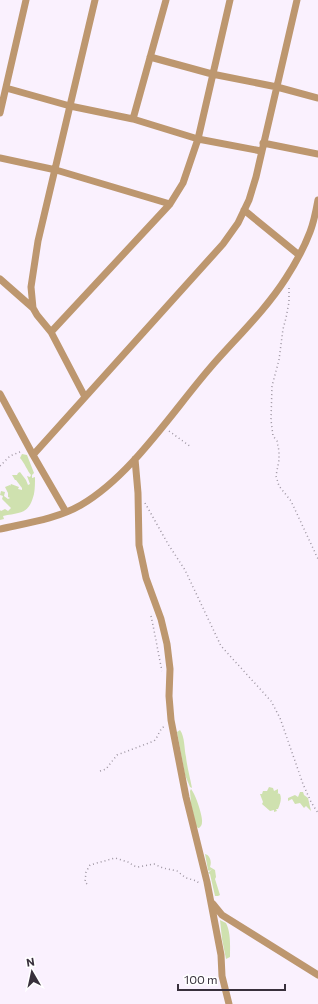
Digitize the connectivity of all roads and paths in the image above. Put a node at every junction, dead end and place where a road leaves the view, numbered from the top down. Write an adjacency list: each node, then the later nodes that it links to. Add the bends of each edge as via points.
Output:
1 (26, 0): 9 (street)
2 (95, 0): 11 (street)
3 (166, 0): 6 (street)
4 (230, 0): 7 (street)
5 (297, 0): 8 (street)
6 (150, 57): 7 (street); 13 (street)
7 (212, 74): 8 (street); 14 (street)
8 (277, 87): 10 (street); 15 (street)
9 (6, 88): 11 (street); 12 (street)
10 (318, 98)
11 (70, 106): 13 (street); 19 (street)
12 (0, 113)
13 (133, 120): 14 (street)
14 (198, 139): 16 (street); 21 (street, via 183,183)
15 (263, 142): 16 (street); 17 (street)
16 (262, 151): 22 (street)
17 (318, 154)
18 (0, 158): 19 (street)
19 (56, 170): 21 (street); 26 (street, via 38,241 31,287)
20 (318, 200): 23 (street, via 310,232)
21 (170, 204): 27 (street)
22 (244, 210): 23 (street); 29 (street, via 223,244)
23 (299, 255): 30 (street, via 286,279 254,320)
24 (0, 279): 26 (street)
25 (289, 288): 39 (path, via 279,360 272,386 270,420 279,451 276,476 279,486 291,501)
26 (33, 308): 27 (street)
27 (51, 332): 29 (street)
28 (0, 394): 32 (street)
29 (85, 397): 33 (street)
30 (162, 426): 31 (path); 34 (street)
31 (192, 447)
32 (29, 448): 33 (street); 35 (path, via 10,456)
33 (33, 455): 37 (street)
34 (135, 459): 36 (street); 37 (street, via 98,493)
35 (0, 466)
36 (138, 493): 42 (street, via 139,545 146,578 167,644); 44 (path, via 185,570 221,646 272,701 311,802)
37 (66, 512): 38 (street)
38 (0, 529)
39 (318, 559)
40 (150, 611): 41 (path)
41 (162, 671)
42 (172, 725): 43 (path, via 164,726 159,737 149,744 117,755 106,769); 47 (street)
43 (100, 771)
44 (318, 812)
45 (87, 884): 46 (path, via 86,872 90,865 115,858 138,867 154,864 177,871 186,878 197,881)
46 (201, 887)
47 (210, 900): 48 (street, via 222,915); 49 (street)
48 (318, 975)
49 (229, 1004)

